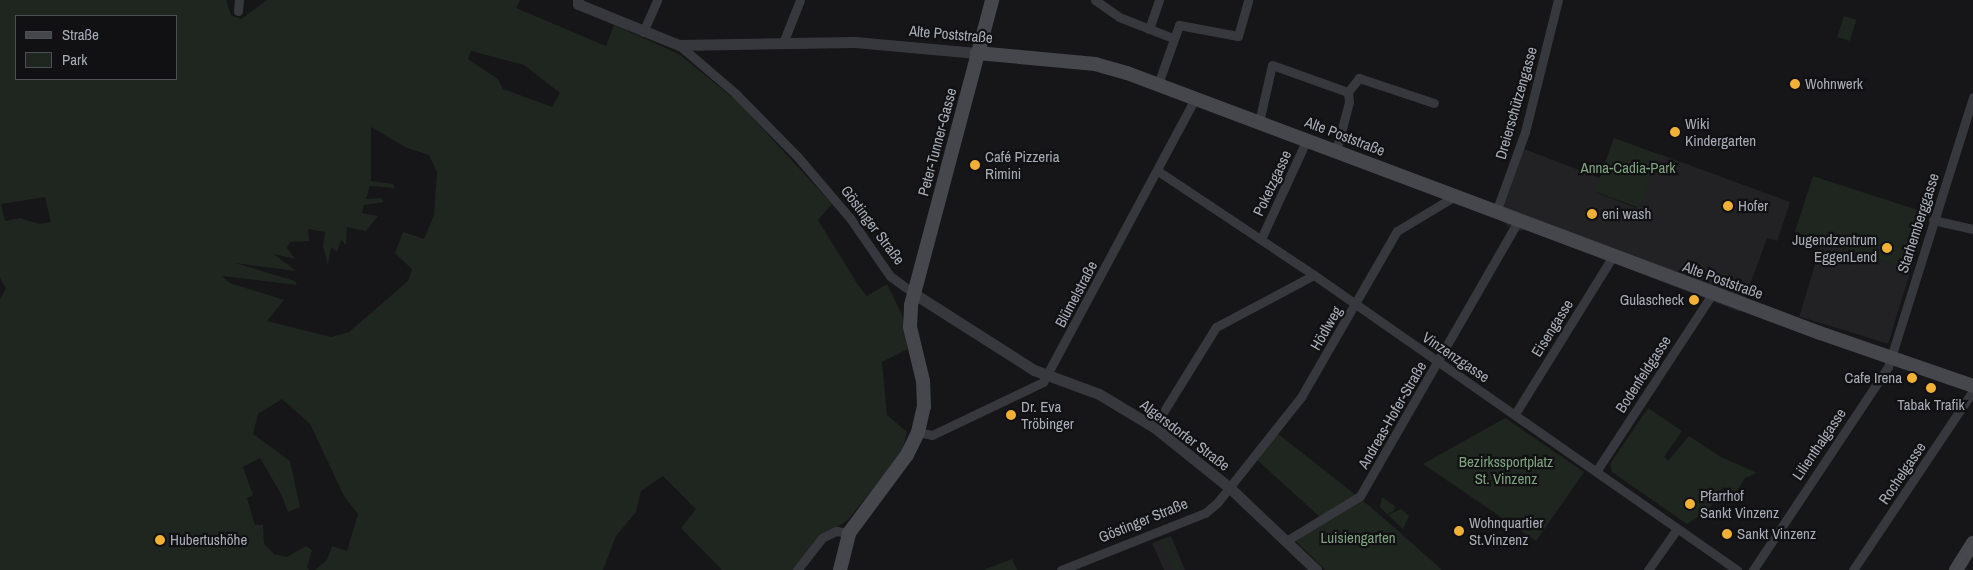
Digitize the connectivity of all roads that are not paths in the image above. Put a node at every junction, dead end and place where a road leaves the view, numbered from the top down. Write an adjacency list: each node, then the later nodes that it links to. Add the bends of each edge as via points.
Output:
1 (239, 0): 10 (street)
2 (657, 0): 12 (street)
3 (800, 0): 14 (street)
4 (992, 0): 16 (main road, Peter-Tunner-Gasse)
5 (1095, 0): 11 (street, via 1120,17)
6 (1159, 0): 11 (street)
7 (1248, 0): 13 (street, via 1238,36 1179,25)
8 (1558, 0): 27 (street, Dreierschützengasse, via 1525,132)
9 (575, 1): 12 (street, Göstinger Straße)
10 (238, 11)
11 (1149, 29): 13 (street)
12 (643, 32): 15 (street, Göstinger Straße)
13 (1173, 38): 17 (street)
14 (783, 43): 15 (street, Alte Poststraße, via 714,47); 16 (street, Alte Poststraße, via 894,44)
15 (679, 45): 34 (street, Göstinger Straße, via 735,93 784,143 850,218 890,276)
16 (977, 53): 17 (main road, Alte Poststraße, via 1095,64); 34 (main road, Peter-Tunner-Gasse)
17 (1158, 84): 20 (main road, Alte Poststraße)
18 (1348, 92): 21 (street, via 1358,78); 22 (street, via 1272,65); 24 (street, via 1349,102)
19 (1973, 97): 29 (street, Starhemberggasse)
20 (1196, 98): 22 (main road, Alte Poststraße); 25 (street, Blümelstraße)
21 (1434, 103)
22 (1259, 122): 23 (main road, Alte Poststraße)
23 (1307, 139): 24 (main road, Alte Poststraße); 31 (street, Poketzgasse)
24 (1336, 151): 26 (main road, Alte Poststraße)
25 (1158, 171): 31 (street, Vinzenzgasse); 39 (street, Blümelstraße)
26 (1455, 196): 27 (main road, Alte Poststraße); 36 (street, Hödlweg, via 1397,231)
27 (1496, 212): 28 (main road, Alte Poststraße)
28 (1519, 220): 32 (main road, Alte Poststraße); 38 (street, Andreas-Hofer-Straße)
29 (1933, 220): 30 (street); 37 (street, Starhemberggasse)
30 (1973, 229)
31 (1261, 239): 33 (street, Vinzenzgasse)
32 (1613, 256): 35 (main road, Alte Poststraße); 42 (street, Eisengasse)
33 (1314, 275): 36 (street, Vinzenzgasse); 43 (street, via 1216,326)
34 (913, 293): 39 (street, Algersdorfer Straße); 44 (main road, via 910,328 923,381 924,407)
35 (1713, 293): 37 (main road, Alte Poststraße); 45 (street, Bodenfeldgasse)
36 (1356, 304): 38 (street, Vinzenzgasse); 46 (street, Hödlweg, via 1301,397)
37 (1891, 358): 40 (main road, Alte Poststraße); 57 (street, Lilienthalgasse)
38 (1438, 362): 42 (street, Vinzenzgasse); 49 (street, Andreas-Hofer-Straße, via 1360,496)
39 (1048, 376): 43 (street, Algersdorfer Straße, via 1100,394); 44 (street, Blümelstraße, via 1034,388 932,434)
40 (1973, 386)
41 (1973, 391): 58 (street, Rochelgasse)
42 (1515, 414): 45 (street, Vinzenzgasse)
43 (1154, 427): 46 (street, Algersdorfer Straße)
44 (918, 432): 48 (main road, via 906,455)
45 (1597, 470): 47 (street, Vinzenzgasse)
46 (1230, 488): 49 (street, Algersdorfer Straße); 53 (street, Göstinger Straße, via 1205,513)
47 (1677, 529): 55 (street); 56 (street, Vinzenzgasse)
48 (849, 533): 51 (street, via 836,531 822,538); 52 (main road)
49 (1286, 541): 54 (street, Algersdorfer Straße)
50 (1973, 543): 59 (main road)
51 (797, 570)
52 (840, 570)
53 (1061, 570)
54 (1316, 570)
55 (1648, 570)
56 (1737, 570)
57 (1753, 570)
58 (1853, 570)
59 (1956, 570)

